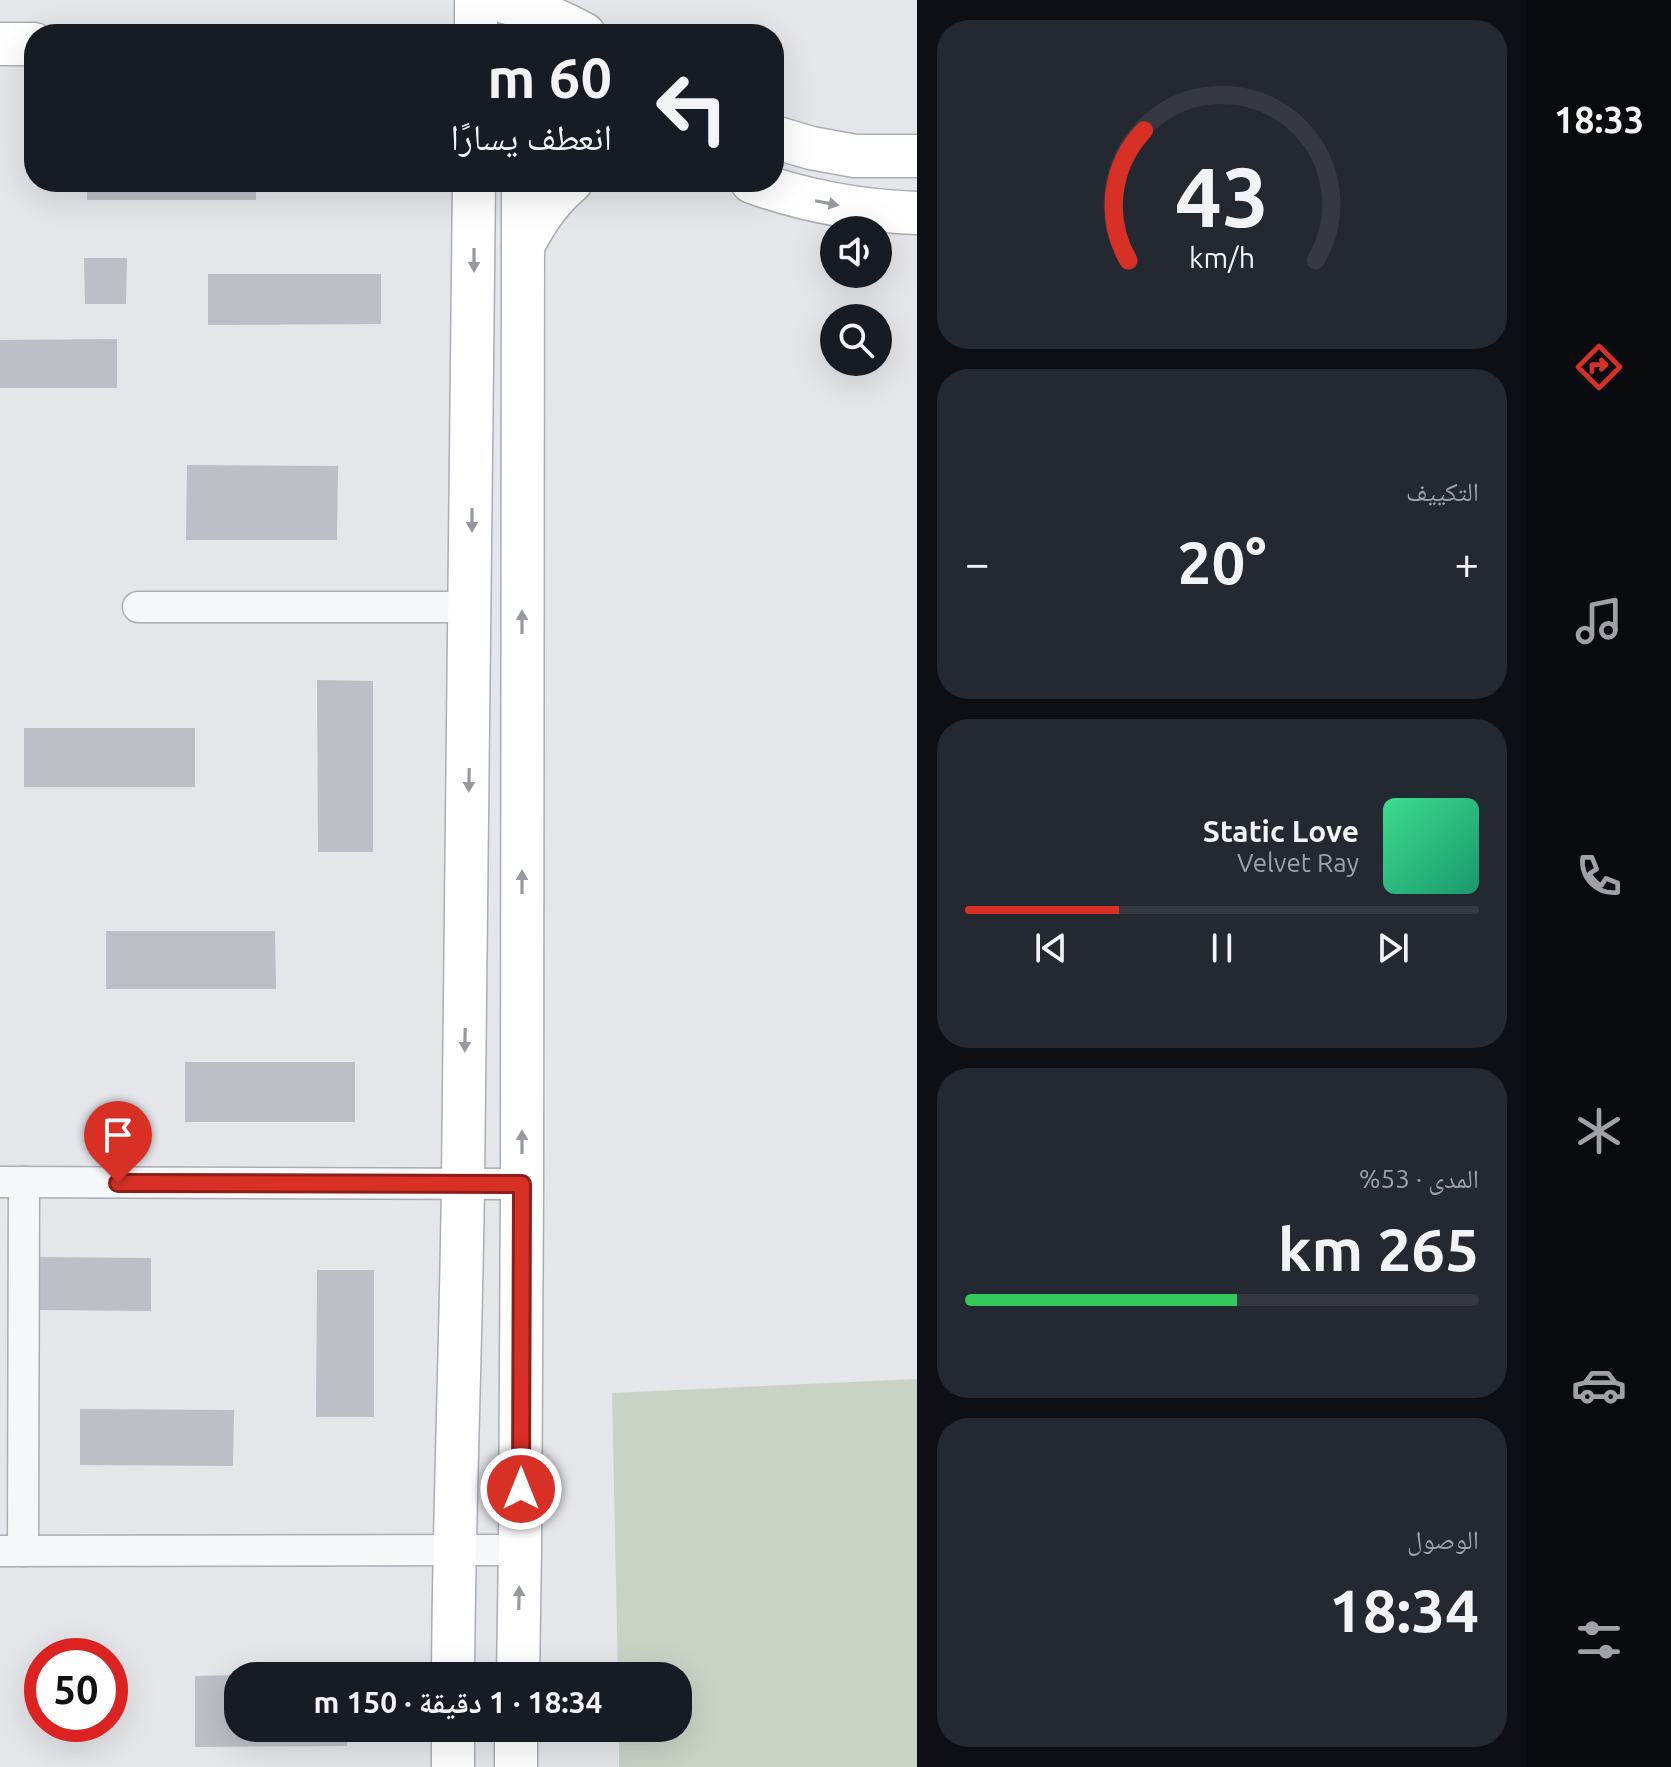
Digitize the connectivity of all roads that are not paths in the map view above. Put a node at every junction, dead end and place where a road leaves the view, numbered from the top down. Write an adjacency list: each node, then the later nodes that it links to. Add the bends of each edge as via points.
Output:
1 (476, 0): 3 (main road)
2 (514, 14): 4 (main road)
3 (476, 24)
4 (565, 24)
5 (0, 44): 6 (main road)
6 (24, 44)
7 (784, 140): 8 (main road, via 855,156)
8 (917, 156)
9 (474, 192): 16 (main road, one-way to 16)
10 (523, 192): 14 (main road)
11 (561, 192): 14 (main road)
12 (778, 192): 13 (main road, one-way to 13, via 816,202)
13 (917, 213)
14 (523, 247): 19 (main road, one-way to 14)
15 (138, 607): 16 (street)
16 (472, 607): 18 (main road, one-way to 18)
17 (12, 1182): 18 (street); 21 (street)
18 (463, 1184): 19 (street); 22 (main road)
19 (522, 1184): 20 (main road)
20 (520, 1550): 22 (street); 24 (main road, one-way to 20)
21 (12, 1551): 22 (street)
22 (454, 1551): 23 (main road)
23 (453, 1662)
24 (518, 1662)
25 (453, 1742): 27 (main road)
26 (516, 1742): 28 (main road)
27 (453, 1767)
28 (516, 1767)

